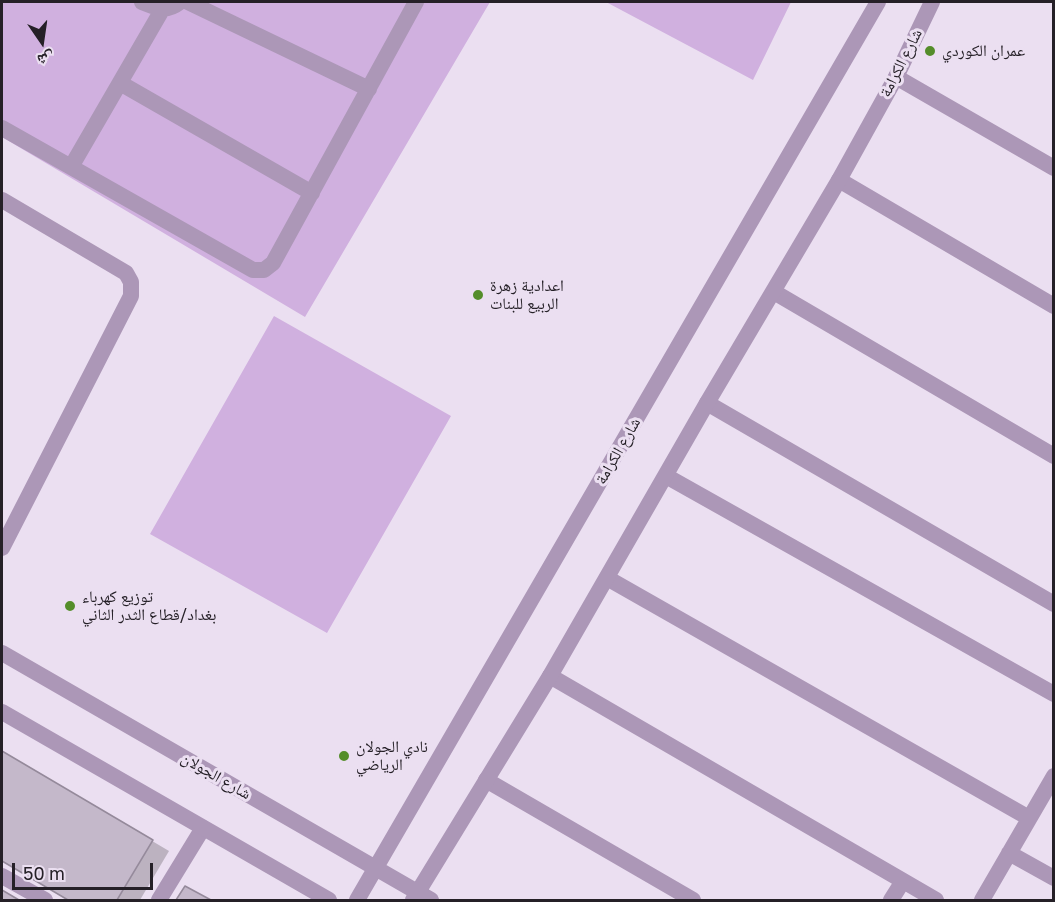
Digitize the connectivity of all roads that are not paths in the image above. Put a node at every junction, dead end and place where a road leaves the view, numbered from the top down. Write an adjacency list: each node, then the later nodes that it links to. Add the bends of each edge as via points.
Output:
1 (142, 2): 7 (street)
2 (180, 2): 7 (street)
3 (188, 2): 10 (street)
4 (416, 2): 10 (street)
5 (878, 2): 34 (street, شارع الكرامة)
6 (932, 2): 8 (street, شارع الكرامة)
7 (162, 10): 9 (street)
8 (896, 77): 13 (street); 14 (street, شارع الكرامة)
9 (120, 82): 12 (street); 15 (street)
10 (369, 89): 15 (street)
11 (2, 128): 12 (street)
12 (71, 167): 15 (street, via 253,270 264,270 273,264)
13 (1053, 168)
14 (840, 180): 17 (street, شارع الكرامة); 18 (street)
15 (312, 193)
16 (4, 207): 22 (street, via 126,273 131,296)
17 (774, 292): 19 (street, شارع الكرامة); 20 (street)
18 (1053, 306)
19 (707, 403): 21 (street, شارع الكرامة); 24 (street)
20 (1053, 456)
21 (666, 476): 23 (street, شارع الكرامة); 27 (street)
22 (2, 549)
23 (607, 578): 26 (street, شارع الكرامة); 31 (street)
24 (1053, 604)
25 (2, 653): 34 (street, شارع الجولان)
26 (549, 676): 30 (street, شارع الكرامة); 37 (street)
27 (1053, 694)
28 (2, 712): 32 (street)
29 (1053, 776): 31 (street)
30 (486, 780): 38 (street, شارع الكرامة); 43 (street)
31 (1029, 818): 33 (street)
32 (204, 828): 40 (street); 41 (street)
33 (1009, 853): 36 (street); 46 (street)
34 (376, 868): 38 (street, شارع الجولان); 42 (street, شارع الكرامة)
35 (2, 876): 39 (street)
36 (1053, 878)
37 (903, 881): 44 (street); 45 (street)
38 (421, 898)
39 (45, 900)
40 (159, 900)
41 (329, 900)
42 (357, 900)
43 (693, 900)
44 (891, 900)
45 (936, 900)
46 (982, 900)

